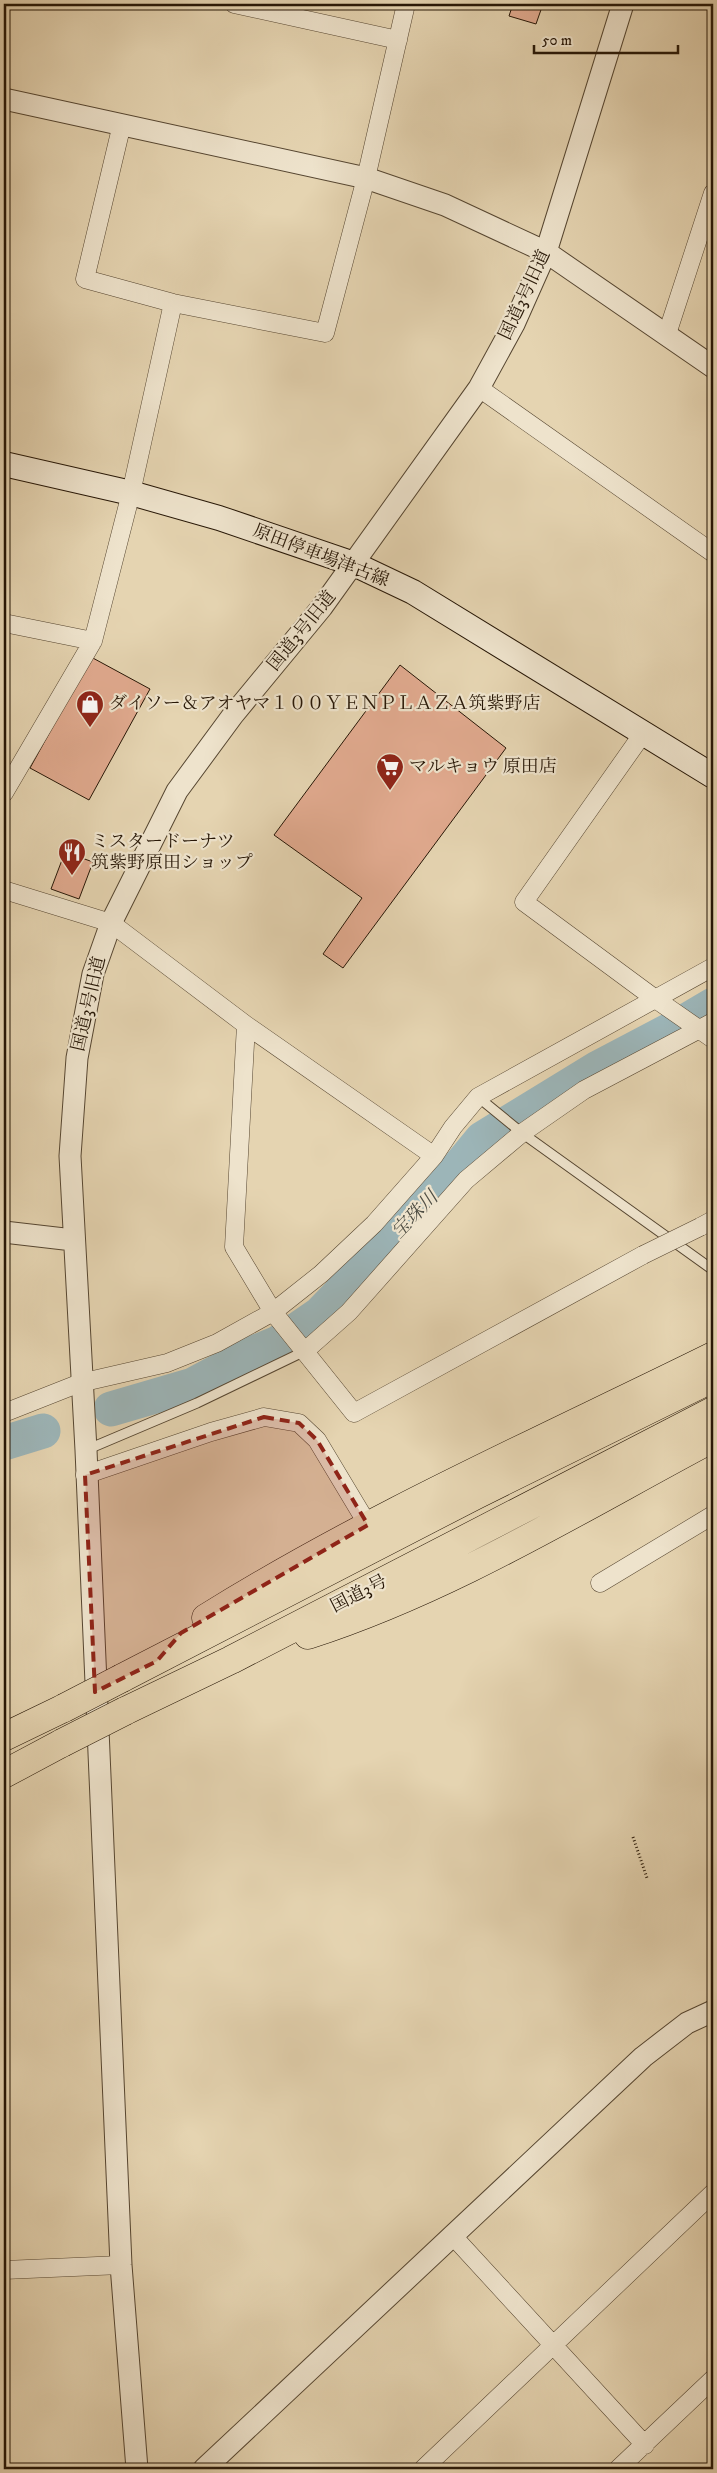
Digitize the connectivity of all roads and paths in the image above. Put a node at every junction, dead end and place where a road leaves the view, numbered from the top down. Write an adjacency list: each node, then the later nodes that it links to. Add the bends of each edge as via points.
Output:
1 (234, 4): 4 (street)
2 (406, 4): 4 (street)
3 (623, 4): 10 (street, 国道3号旧道)
4 (398, 40): 7 (street)
5 (4, 99): 6 (street)
6 (122, 124): 7 (street); 11 (street, via 85,279)
7 (366, 178): 10 (street, via 445,205); 11 (street, via 325,333)
8 (713, 193): 9 (street)
9 (710, 219): 12 (street)
10 (546, 252): 12 (street); 14 (street, 国道3号旧道, via 514,324)
11 (173, 303): 16 (street)
12 (667, 334): 13 (street)
13 (713, 367)
14 (479, 388): 17 (street); 18 (street, 国道3号旧道)
15 (4, 464): 16 (main road, 原田停車場津古線)
16 (131, 492): 18 (main road, 原田停車場津古線); 20 (street)
17 (713, 553)
18 (354, 564): 21 (main road, 原田停車場津古線, via 413,592); 25 (street, 国道3号旧道, via 177,790)
19 (4, 623): 20 (street)
20 (92, 640): 23 (street)
21 (644, 732): 22 (main road, 原田停車場津古線); 27 (street, via 524,902)
22 (713, 776)
23 (4, 794)
24 (4, 890): 25 (street)
25 (112, 923): 28 (street); 35 (street, 国道3号旧道, via 92,974 76,1058 70,1156)
26 (713, 967): 27 (street)
27 (654, 998): 29 (street); 30 (street)
28 (246, 1025): 32 (street); 37 (street, via 234,1248)
29 (709, 1030): 31 (street, via 641,1058 584,1090)
30 (478, 1096): 31 (lane); 32 (street)
31 (522, 1133): 36 (lane); 38 (street, via 466,1180 348,1312)
32 (434, 1156): 37 (street, via 374,1224 321,1274)
33 (706, 1224): 38 (street, bridge, via 354,1413)
34 (4, 1232): 35 (street)
35 (73, 1240): 41 (street, 国道3号旧道)
36 (713, 1270)
37 (273, 1312): 38 (street); 41 (street, via 217,1343 167,1363)
38 (305, 1351): 45 (lane, via 198,1403)
39 (713, 1356): 48 (highway)
40 (713, 1378): 51 (highway, 国道3号, via 476,1495)
41 (80, 1383): 43 (street); 45 (street, 国道3号旧道)
42 (713, 1411): 50 (highway, 国道3号)
43 (4, 1413)
44 (713, 1438): 50 (highway, via 455,1576 356,1620)
45 (86, 1450): 46 (street, 国道3号旧道)
46 (85, 1475): 48 (street, via 210,1432 264,1418 299,1423 317,1440); 59 (street, 国道3号旧道)
47 (713, 1515): 49 (street)
48 (368, 1525): 51 (highway, via 252,1589 181,1633)
49 (600, 1583)
50 (231, 1660): 53 (highway, 国道3号, bridge)
51 (157, 1661): 52 (highway, 国道3号, bridge)
52 (4, 1737)
53 (4, 1774)
54 (632, 1837): 55 (path)
55 (648, 1878)
56 (713, 2011): 58 (street, via 687,2023 660,2042)
57 (713, 2193): 61 (street)
58 (452, 2236): 61 (street); 65 (street)
59 (121, 2265): 60 (street); 64 (street, 国道3号旧道)
60 (4, 2270)
61 (554, 2346): 63 (street); 66 (street)
62 (713, 2380): 63 (street)
63 (644, 2445): 67 (street)
64 (137, 2469)
65 (204, 2469)
66 (423, 2469)
67 (618, 2469)

